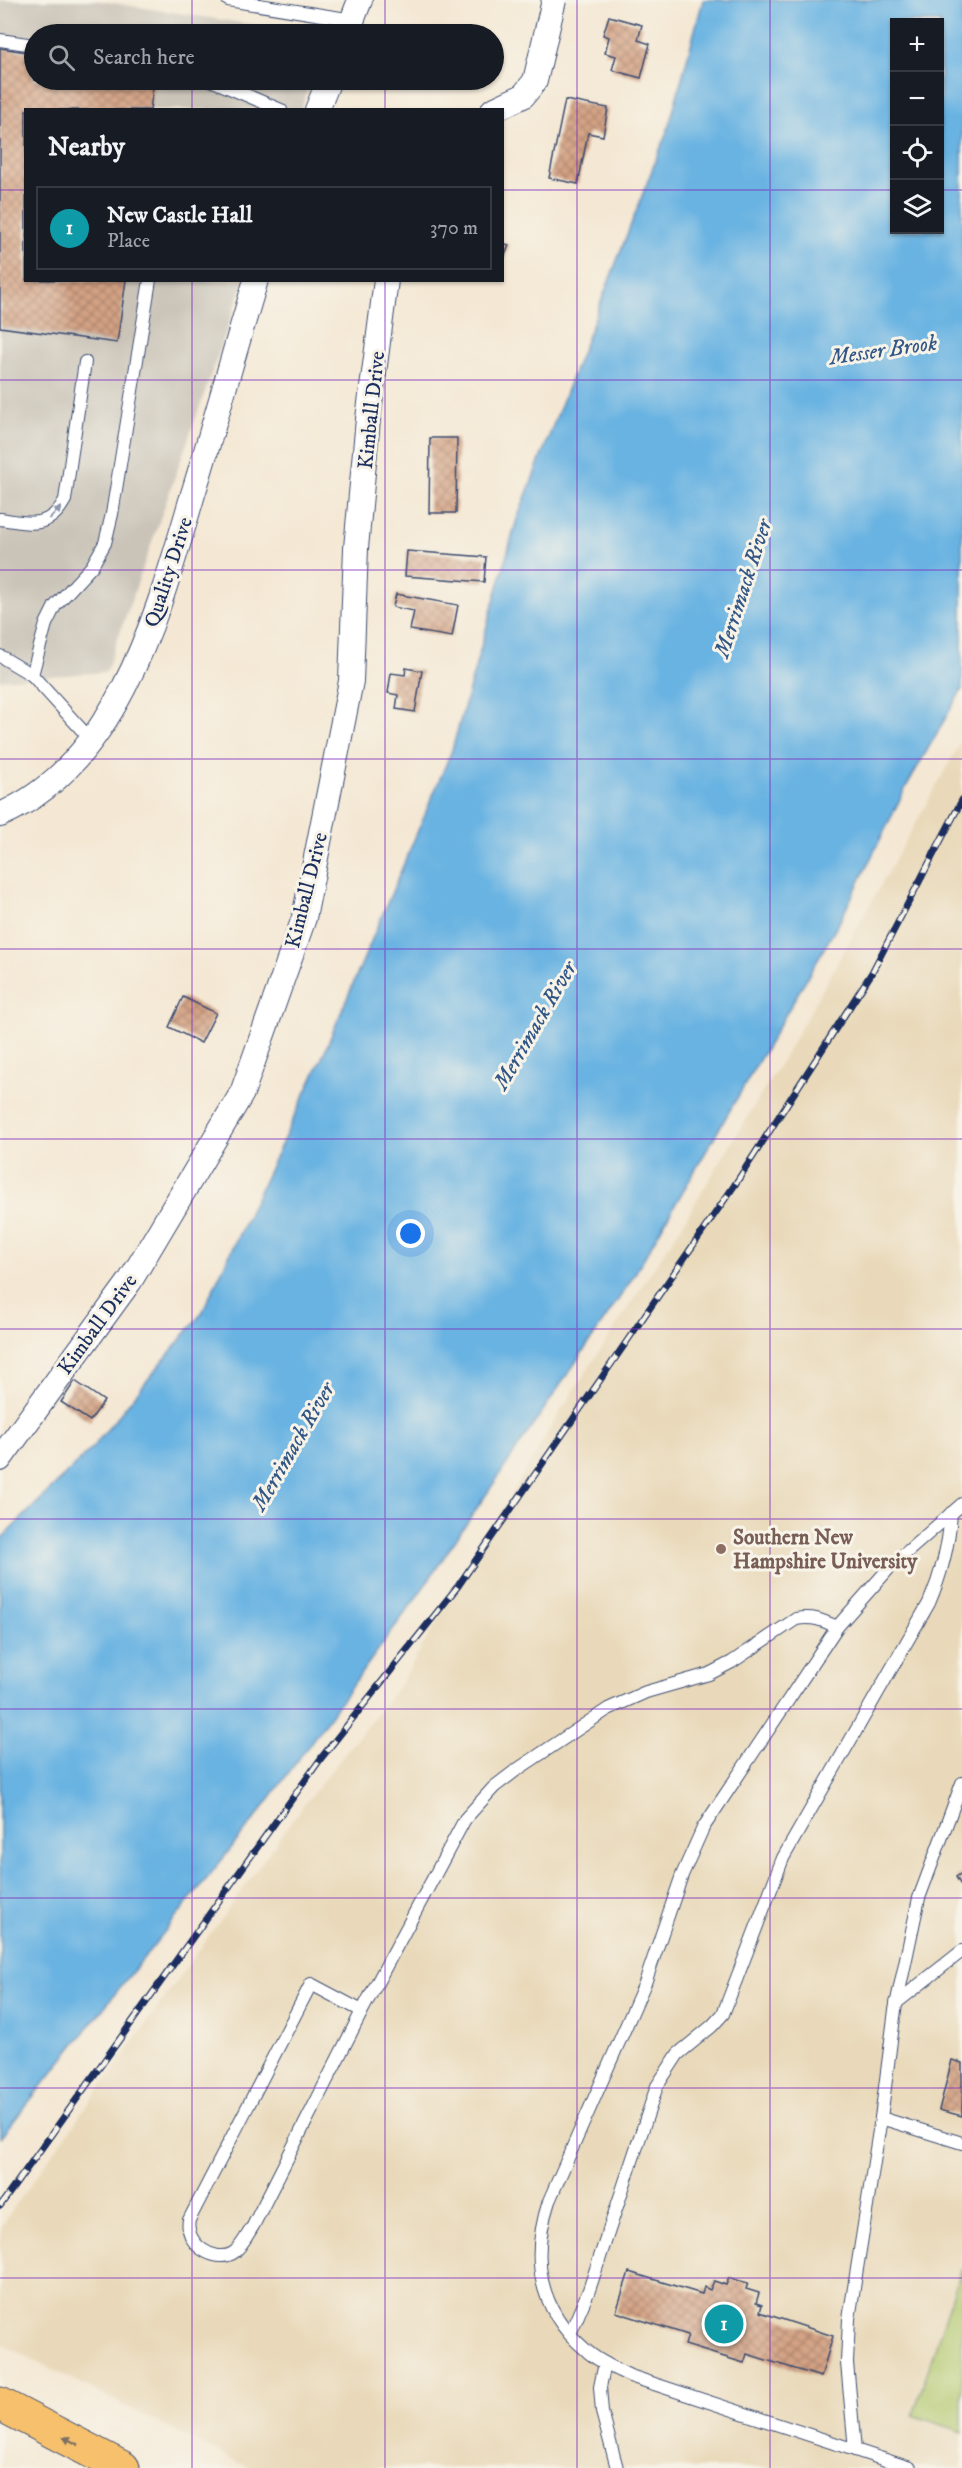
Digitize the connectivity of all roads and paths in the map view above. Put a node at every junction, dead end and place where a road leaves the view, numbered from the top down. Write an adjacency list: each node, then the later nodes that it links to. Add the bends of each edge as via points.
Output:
1 (228, 0): 3 (lane)
2 (554, 0): 11 (street, via 535,81 523,96)
3 (262, 3): 4 (lane)
4 (353, 18)
5 (0, 40): 6 (lane)
6 (24, 44)
7 (234, 90): 9 (lane)
8 (325, 90): 10 (street)
9 (276, 108)
10 (318, 108)
11 (497, 108)
12 (150, 282): 18 (lane, via 105,543 92,566 55,606)
13 (255, 282): 19 (street, Quality Drive, via 165,587 141,651)
14 (386, 282): 21 (street, Kimball Drive, via 356,548 351,681 304,918 242,1093 130,1281)
15 (85, 362): 16 (lane, one-way to 15, via 46,522 58,513 65,500)
16 (0, 519)
17 (0, 656): 18 (lane)
18 (32, 675): 19 (lane)
19 (91, 740): 20 (street, Quality Drive, via 41,790)
20 (0, 815)
21 (0, 1459)
22 (962, 1504): 23 (lane)
23 (951, 1513): 24 (lane, via 891,1566); 31 (lane, via 942,1571 929,1603 783,1858 723,2014 678,2054 657,2086 589,2290)
24 (837, 1627): 28 (lane, via 818,1618 796,1619 709,1674 645,1692 608,1709 494,1787 465,1819); 31 (lane, via 703,1827 645,1983 549,2201 538,2260 551,2308)
25 (962, 1784): 27 (lane, via 919,1898)
26 (962, 1951): 27 (lane)
27 (896, 2003): 29 (lane)
28 (362, 2011): 28 (lane, via 241,2244 228,2256 216,2255 192,2242 189,2220 311,1984)
29 (881, 2118): 30 (lane); 34 (lane, via 849,2319 847,2363)
30 (962, 2143)
31 (570, 2334): 32 (lane)
32 (605, 2363): 34 (lane, via 630,2376); 36 (lane, via 600,2387 602,2412)
33 (6, 2407): 35 (highway, one-way to 33)
34 (855, 2450): 37 (lane)
35 (123, 2468)
36 (617, 2468)
37 (909, 2468)

